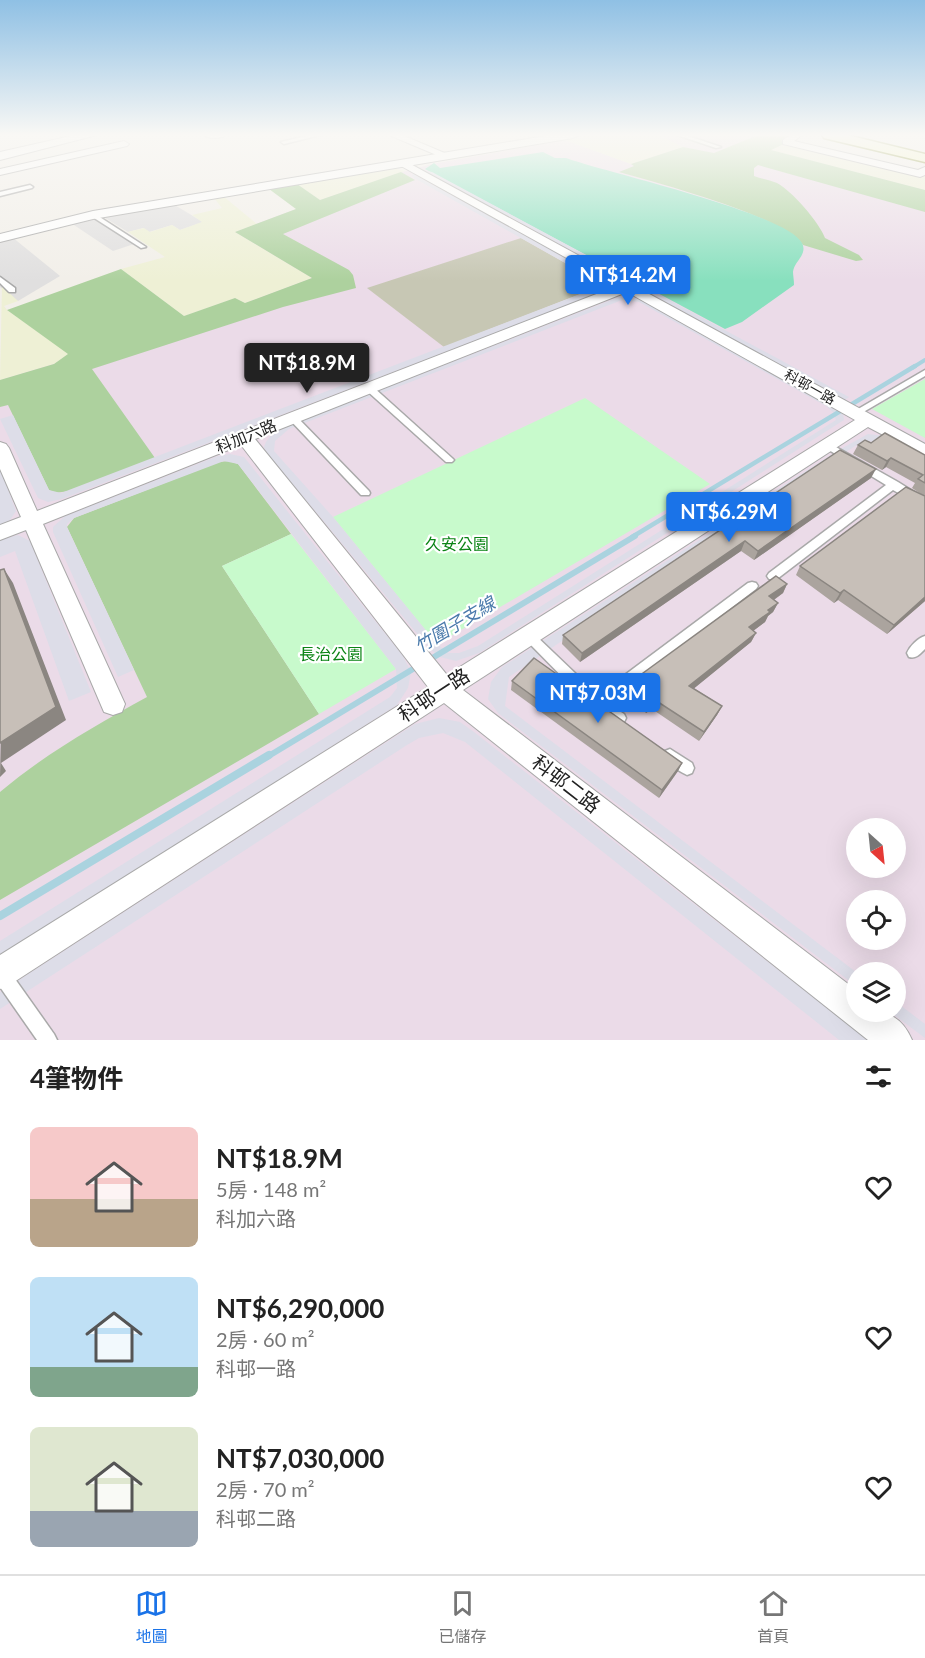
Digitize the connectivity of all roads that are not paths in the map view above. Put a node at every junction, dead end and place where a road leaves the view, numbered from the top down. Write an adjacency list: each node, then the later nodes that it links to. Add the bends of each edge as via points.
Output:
1 (286, 184): 5 (street)
2 (440, 184): 9 (street, 科邨一路)
3 (30, 187): 4 (lane)
4 (0, 194)
5 (93, 215): 6 (street); 7 (lane)
6 (0, 237)
7 (143, 247)
8 (0, 279): 10 (lane)
9 (627, 287): 12 (street, 科加六路); 13 (street, 科邨一路)
10 (12, 290)
11 (925, 373): 13 (lane)
12 (369, 388): 14 (street, 科加六路); 19 (lane)
13 (862, 415): 16 (street, 科邨一路); 18 (street, 科邨一路)
14 (293, 418): 15 (street, 科加六路); 21 (lane)
15 (244, 437): 23 (street, 科加六路); 30 (street, 科邨二路)
16 (827, 445): 20 (lane); 27 (street, 科邨一路)
17 (0, 448): 23 (street)
18 (925, 450)
19 (449, 460)
20 (894, 484): 22 (lane); 25 (lane)
21 (365, 493)
22 (925, 504)
23 (32, 520): 24 (street, 科加六路); 32 (street)
24 (0, 533)
25 (773, 576)
26 (752, 586): 31 (lane)
27 (528, 636): 30 (street, 科邨一路); 31 (lane)
28 (925, 641): 29 (lane)
29 (913, 653)
30 (444, 689): 36 (street, 科邨一路); 37 (street, 科邨二路)
31 (597, 703): 33 (lane)
32 (113, 704)
33 (633, 729)
34 (660, 749): 35 (lane)
35 (687, 768)
36 (0, 973): 39 (lane)
37 (846, 1001)
38 (872, 1022): 40 (street, 科邨二路)
39 (48, 1040)
40 (895, 1040)

